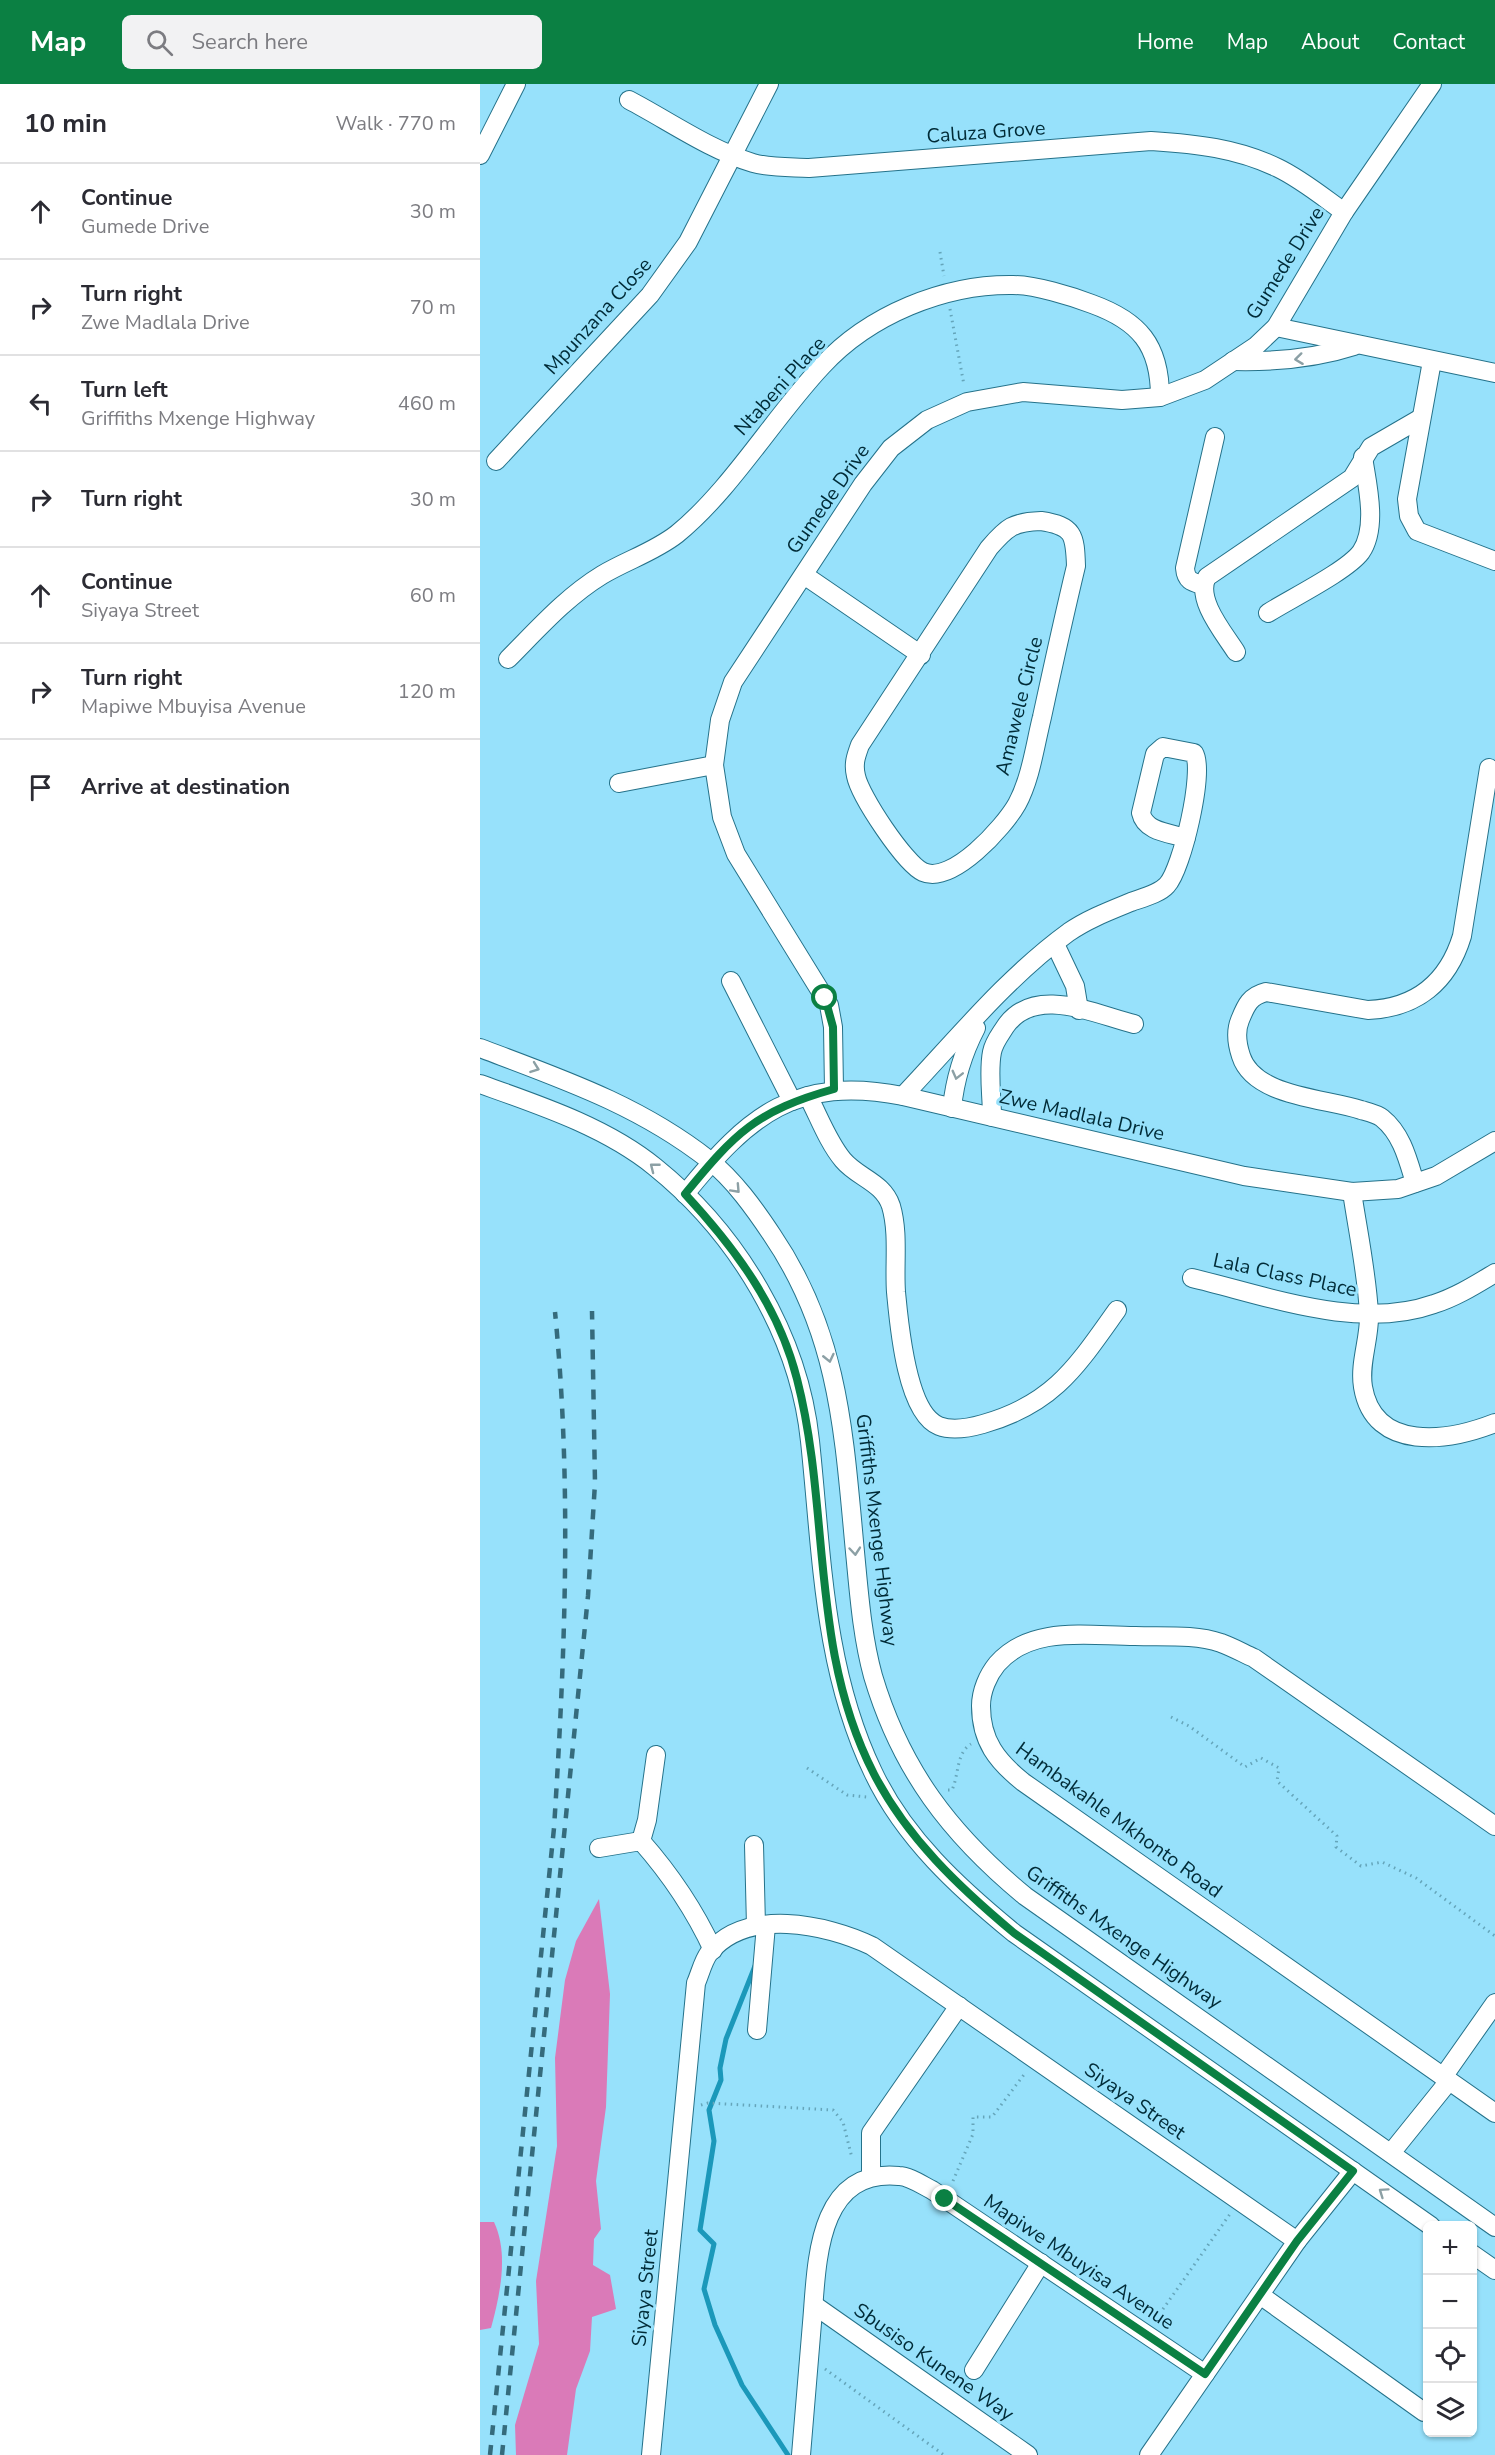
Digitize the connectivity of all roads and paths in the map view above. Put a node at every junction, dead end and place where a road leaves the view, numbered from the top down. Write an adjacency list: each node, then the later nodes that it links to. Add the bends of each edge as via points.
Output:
1 (516, 84): 5 (street)
2 (770, 84): 6 (street, Mpunzana Close)
3 (1432, 84): 7 (street, Gumede Drive)
4 (629, 100): 6 (street, Caluza Grove)
5 (480, 155)
6 (731, 155): 7 (street, Caluza Grove, via 755,164 808,168 1151,141 1201,144 1239,152 1280,169); 21 (street, Mpunzana Close, via 688,242 650,296)
7 (1344, 212): 11 (street, Gumede Drive)
8 (940, 252): 9 (path)
9 (946, 286)
10 (948, 298): 17 (path)
11 (1276, 327): 12 (street); 13 (street, Gumede Drive)
12 (1356, 346): 13 (street, one-way to 13, via 1308,358); 14 (street)
13 (1233, 361): 16 (street, Gumede Drive, via 1205,380)
14 (1432, 361): 15 (street); 18 (street)
15 (1495, 373)
16 (1160, 397): 17 (street, Gumede Drive, via 1122,400 1023,392); 28 (street, Ntabeni Place, via 1160,372 1138,328 1120,314 1078,298 1014,285 950,291 902,309 861,332 823,365 704,508 677,533 574,594)
17 (967, 402): 23 (street, Gumede Drive, via 927,420 891,448)
18 (1421, 418): 20 (street, via 1371,447); 22 (street, via 1407,499 1409,516 1417,531)
19 (1215, 437): 24 (street, via 1185,568 1190,581)
20 (1363, 457): 24 (street, via 1352,478 1216,569); 25 (street, via 1369,520 1361,552)
21 (496, 461)
22 (1495, 561)
23 (804, 575): 27 (street); 29 (street, Gumede Drive, via 733,682 720,720)
24 (1203, 585): 26 (street, via 1204,597)
25 (1268, 613)
26 (1236, 652)
27 (921, 655): 27 (street, Amawele Circle, via 1005,529 1020,522 1041,521 1060,524 1071,531 1076,544 1076,566 1031,766 1017,804 975,853 955,868 936,874 923,872 909,861 861,792 854,761 860,745)
28 (508, 659)
29 (714, 765): 31 (street); 40 (street, Gumede Drive, via 722,818 735,854 829,1005)
30 (1489, 768): 47 (street, via 1462,936 1455,960 1436,983 1412,999 1368,1010 1266,992 1254,995 1245,1006 1237,1029 1243,1064 1253,1077 1273,1088 1381,1117 1404,1149)
31 (619, 783)
32 (1186, 838): 32 (street, via 1149,827 1142,821 1155,754 1163,747 1194,753 1197,759); 33 (street, via 1167,885 1098,915)
33 (1055, 944): 35 (street); 36 (street, via 1073,980)
34 (731, 981): 42 (street)
35 (987, 1007): 41 (street); 43 (street, one-way to 43, via 961,1062)
36 (1079, 1010): 37 (street); 44 (street, via 1041,1003 1025,1008 1010,1020 992,1052)
37 (1134, 1024)
38 (480, 1048): 46 (street, Griffiths Mxenge Highway, one-way to 46, via 620,1102)
39 (480, 1084): 49 (street, one-way to 39, via 654,1166 613,1140)
40 (834, 1089): 41 (street, Zwe Madlala Drive); 42 (street, Zwe Madlala Drive)
41 (903, 1096): 43 (street, Zwe Madlala Drive)
42 (800, 1099): 46 (street, Zwe Madlala Drive, via 754,1121); 52 (street, via 844,1161 877,1184 891,1206 896,1292 910,1382 922,1412 936,1425 951,1429 976,1426 1001,1419 1037,1401 1071,1374)
43 (952, 1108): 44 (street, Zwe Madlala Drive)
44 (992, 1117): 48 (street, Zwe Madlala Drive, via 1244,1176)
45 (1495, 1141): 47 (street, Zwe Madlala Drive, via 1436,1176)
46 (711, 1162): 49 (street, Zwe Madlala Drive); 59 (street, Griffiths Mxenge Highway, one-way to 59, via 753,1207 790,1262 814,1310 828,1353 844,1436 860,1607 873,1674 890,1724)
47 (1415, 1183): 48 (street, Zwe Madlala Drive, via 1398,1189)
48 (1352, 1192): 53 (street, Lala Class Place)
49 (685, 1194): 60 (street, via 724,1237 755,1281 797,1377 810,1437 834,1664 873,1773)
50 (1495, 1273): 53 (street, Lala Class Place, via 1432,1305)
51 (1192, 1278): 53 (street, Lala Class Place, via 1341,1313)
52 (1117, 1310)
53 (1369, 1315): 54 (street, Lala Class Place, via 1363,1387 1376,1416 1391,1432 1431,1438)
54 (1495, 1423)
55 (1171, 1717): 66 (path, via 1245,1767 1261,1758 1279,1768 1278,1781 1337,1836 1336,1848 1361,1866 1382,1862 1416,1878)
56 (986, 1735): 59 (path, via 965,1747 952,1790); 61 (street, Hambakahle Mkhonto Road, via 981,1723 981,1699 990,1672 1009,1651 1032,1640 1058,1635 1191,1637 1220,1642 1254,1658); 72 (street, Hambakahle Mkhonto Road, via 994,1755 1023,1782)
57 (656, 1755): 62 (street)
58 (807, 1768): 60 (path, via 847,1795)
59 (925, 1791): 75 (street, Griffiths Mxenge Highway, via 984,1863 1025,1896)
60 (887, 1796): 76 (street, via 931,1857 1014,1933)
61 (1492, 1819)
62 (641, 1842): 64 (street); 67 (street, via 672,1877)
63 (754, 1845): 65 (street)
64 (599, 1848)
65 (761, 1926): 67 (street, Siyaya Street, via 748,1926); 69 (street, Siyaya Street, via 789,1924 844,1933 872,1946); 70 (street)
66 (1495, 1936)
67 (713, 1950): 93 (street, Siyaya Street, via 696,1983)
68 (1495, 2003): 72 (street)
69 (959, 2006): 71 (street, Siyaya Street); 77 (street, via 871,2133)
70 (757, 2030)
71 (1036, 2059): 78 (path, via 992,2117 973,2117 973,2134); 79 (street, Siyaya Street)
72 (1446, 2079): 74 (street, Hambakahle Mkhonto Road); 75 (street)
73 (708, 2103): 77 (path, via 833,2110 843,2122)
74 (1495, 2113)
75 (1391, 2153): 81 (street, Griffiths Mxenge Highway)
76 (1353, 2171): 80 (street, one-way to 76); 82 (street)
77 (866, 2180): 78 (street, Mapiwe Mbuyisa Avenue, via 901,2175); 87 (street, via 847,2191 821,2233)
78 (945, 2199): 84 (street, Mapiwe Mbuyisa Avenue)
79 (1240, 2201): 82 (street, Siyaya Street); 88 (path)
80 (1424, 2221)
81 (1495, 2227)
82 (1297, 2241): 86 (street)
83 (1477, 2257): 85 (street)
84 (1041, 2264): 88 (street, Mapiwe Mbuyisa Avenue); 90 (street)
85 (1495, 2270)
86 (1260, 2295): 91 (street); 92 (street)
87 (814, 2305): 89 (street); 96 (street, Sbusiso Kunene Way)
88 (1145, 2334): 91 (street, Mapiwe Mbuyisa Avenue)
89 (809, 2357): 94 (street); 95 (path)
90 (974, 2370)
91 (1205, 2374): 97 (street)
92 (1423, 2411)
93 (651, 2455)
94 (801, 2455)
95 (944, 2455)
96 (1028, 2455)
97 (1149, 2455)

